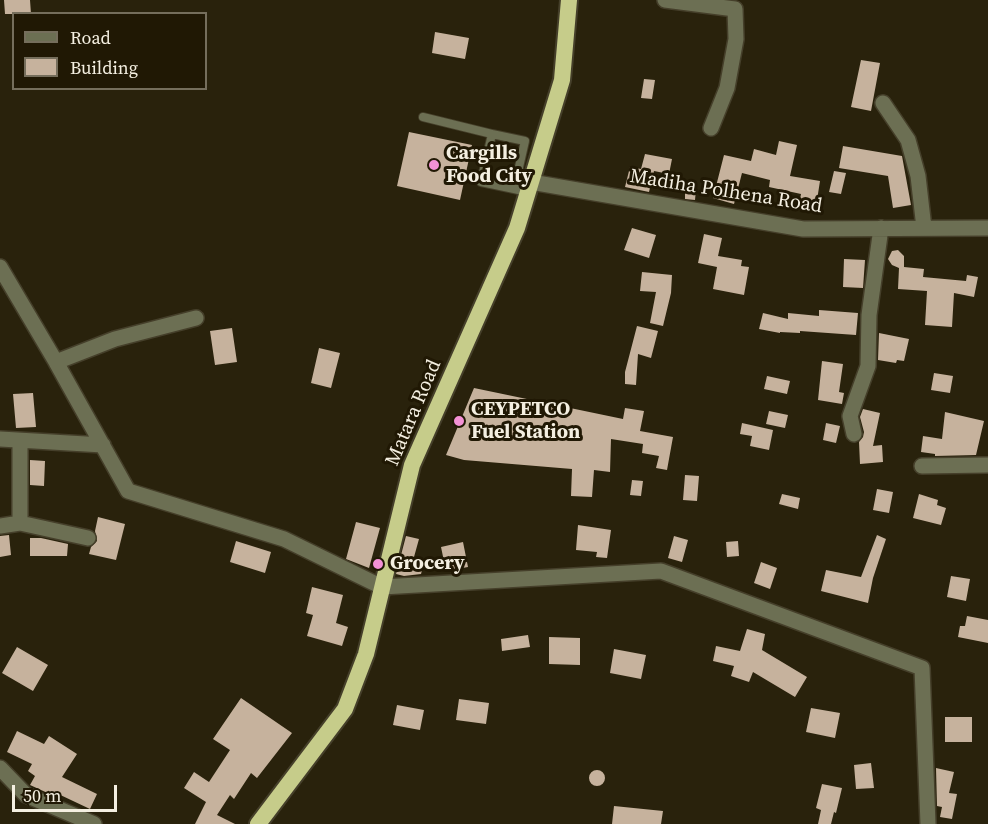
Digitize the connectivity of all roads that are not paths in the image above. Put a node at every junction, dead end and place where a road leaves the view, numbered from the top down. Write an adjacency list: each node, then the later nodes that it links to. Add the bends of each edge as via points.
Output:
1 (568, 0): 7 (highway, Matara Road, via 562,80)
2 (665, 0): 5 (street, via 735,9 736,39 727,88)
3 (884, 103): 9 (street, via 908,140 918,176)
4 (423, 117): 6 (lane)
5 (711, 129)
6 (492, 134): 7 (lane, via 525,141); 7 (lane, via 481,182)
7 (524, 188): 8 (street, Madiha Polhena Road, via 802,229); 23 (highway, Matara Road, via 517,228 412,465)
8 (881, 228): 9 (street, Madiha Polhena Road); 14 (street, via 869,315 868,366 850,416)
9 (924, 228): 10 (street, Madiha Polhena Road)
10 (988, 228)
11 (0, 267): 13 (street)
12 (196, 318): 13 (street, via 115,339)
13 (57, 362): 17 (street)
14 (854, 434)
15 (0, 439): 16 (street)
16 (20, 441): 17 (street); 20 (street)
17 (103, 446): 23 (street, via 128,491 285,539)
18 (988, 465): 19 (street)
19 (922, 466)
20 (20, 523): 21 (street); 22 (street)
21 (0, 526)
22 (88, 538)
23 (382, 586): 26 (highway, Matara Road, via 366,654 345,708); 27 (street, via 661,572 922,668)
24 (0, 768): 25 (street, via 26,795)
25 (94, 824)
26 (258, 824)
27 (928, 824)

